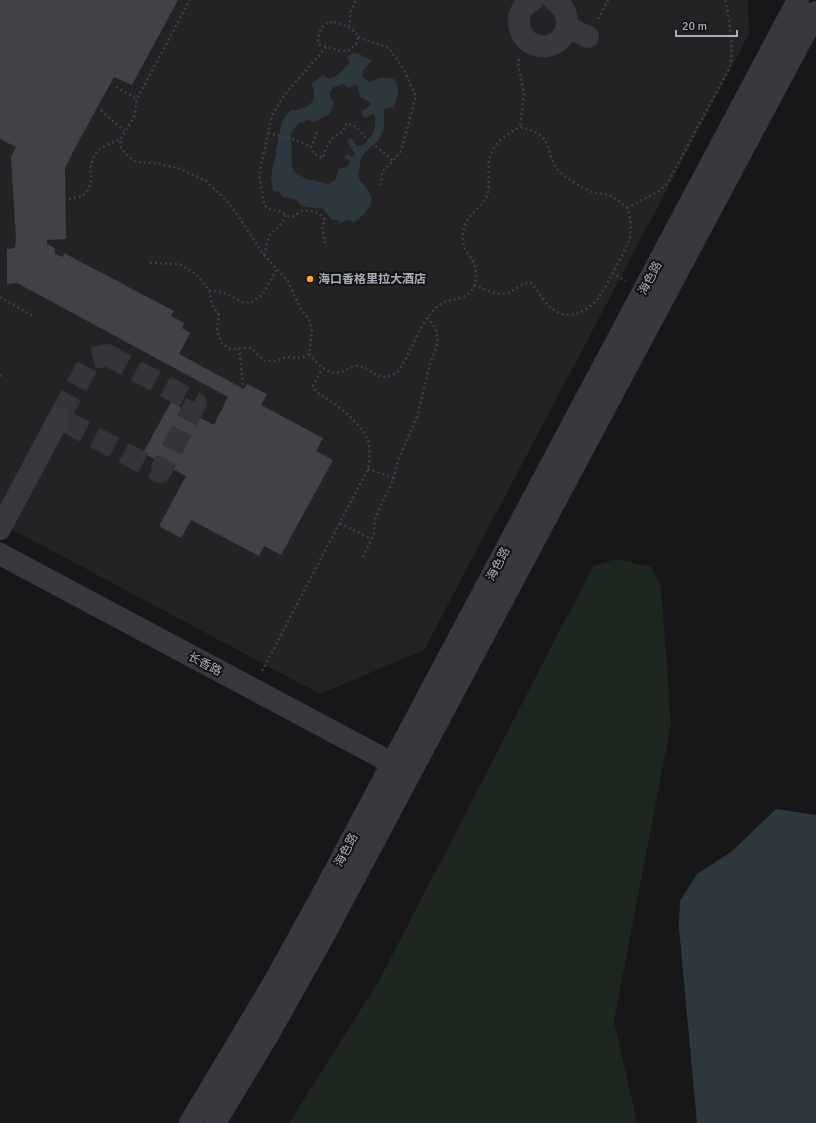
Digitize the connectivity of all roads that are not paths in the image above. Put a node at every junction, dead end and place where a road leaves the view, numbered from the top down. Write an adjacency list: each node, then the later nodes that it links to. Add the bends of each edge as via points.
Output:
1 (533, 0): 5 (street, via 525,6 519,20 522,36 528,41 535,45 551,45 558,41)
2 (554, 0): 5 (street, via 565,12)
3 (798, 0): 11 (street, 海色路)
4 (816, 12): 11 (street, 海色路)
5 (567, 28): 6 (street)
6 (588, 38)
7 (59, 418): 8 (street)
8 (0, 528)
9 (0, 554): 11 (street, 长香路, via 252,689)
10 (0, 564): 11 (street, 长香路)
11 (400, 772): 12 (street, 海色路); 13 (street, 海色路, via 296,986)
12 (190, 1123)
13 (215, 1123)

